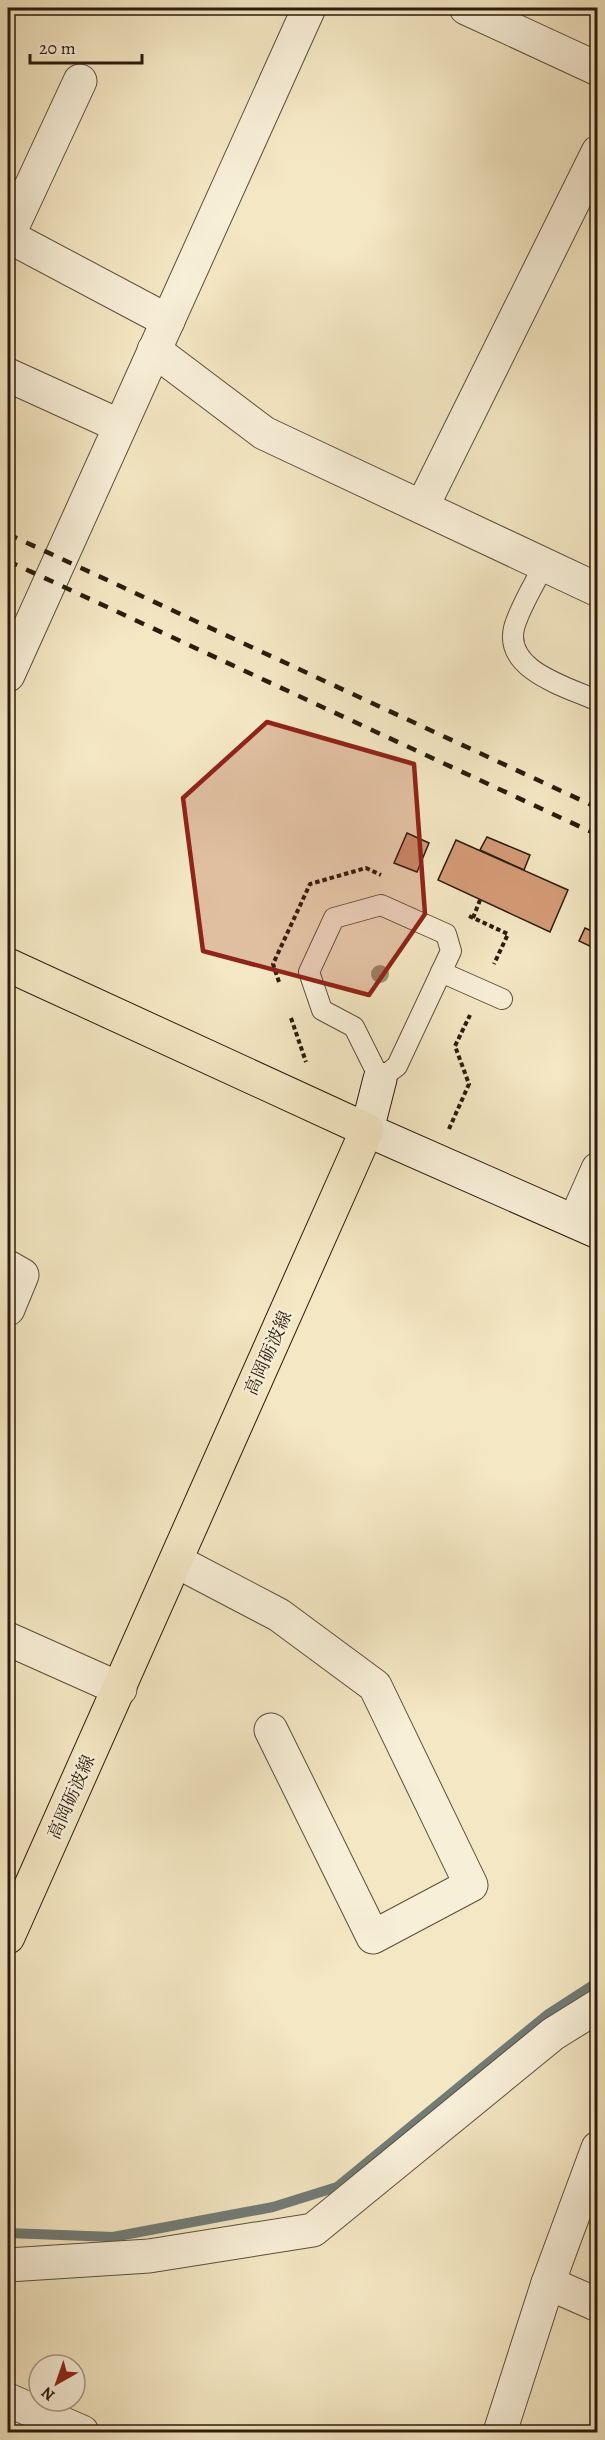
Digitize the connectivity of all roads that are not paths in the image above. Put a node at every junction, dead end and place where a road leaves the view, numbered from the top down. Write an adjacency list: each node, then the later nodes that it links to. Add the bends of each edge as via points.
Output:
1 (309, 8): 7 (street)
2 (466, 8): 3 (street)
3 (597, 69)
4 (80, 81): 6 (street)
5 (597, 152): 11 (street)
6 (8, 236): 7 (street)
7 (168, 321): 8 (street)
8 (154, 350): 10 (street); 11 (street, via 264,432)
9 (8, 375): 10 (street)
10 (120, 426): 14 (street)
11 (422, 507): 12 (street)
12 (544, 565): 13 (street); 15 (lane, via 514,629 515,651 528,668)
13 (597, 590)
14 (8, 675)
15 (597, 701)
16 (8, 965): 20 (main road)
17 (441, 972): 18 (lane); 19 (lane, via 397,1066); 19 (lane, via 451,951 446,933 381,905 334,918 309,972 322,1010 354,1027)
18 (502, 999)
19 (380, 1079): 20 (street)
20 (367, 1130): 22 (street); 25 (main road, 高岡砺波線)
21 (597, 1169): 22 (street)
22 (586, 1227)
23 (8, 1267): 24 (street, via 22,1275)
24 (8, 1309)
25 (176, 1561): 27 (main road, 高岡砺波線); 28 (street, via 279,1615 375,1686 471,1885 373,1937)
26 (8, 1639): 27 (street)
27 (120, 1689): 29 (main road, 高岡砺波線)
28 (270, 1730)
29 (8, 1937)
30 (597, 2006): 32 (street, via 554,2034 313,2230 148,2256)
31 (597, 2148): 33 (street)
32 (8, 2265)
33 (548, 2283): 34 (street); 37 (street)
34 (597, 2305)
35 (8, 2400): 36 (street)
36 (82, 2433)
37 (500, 2433)

